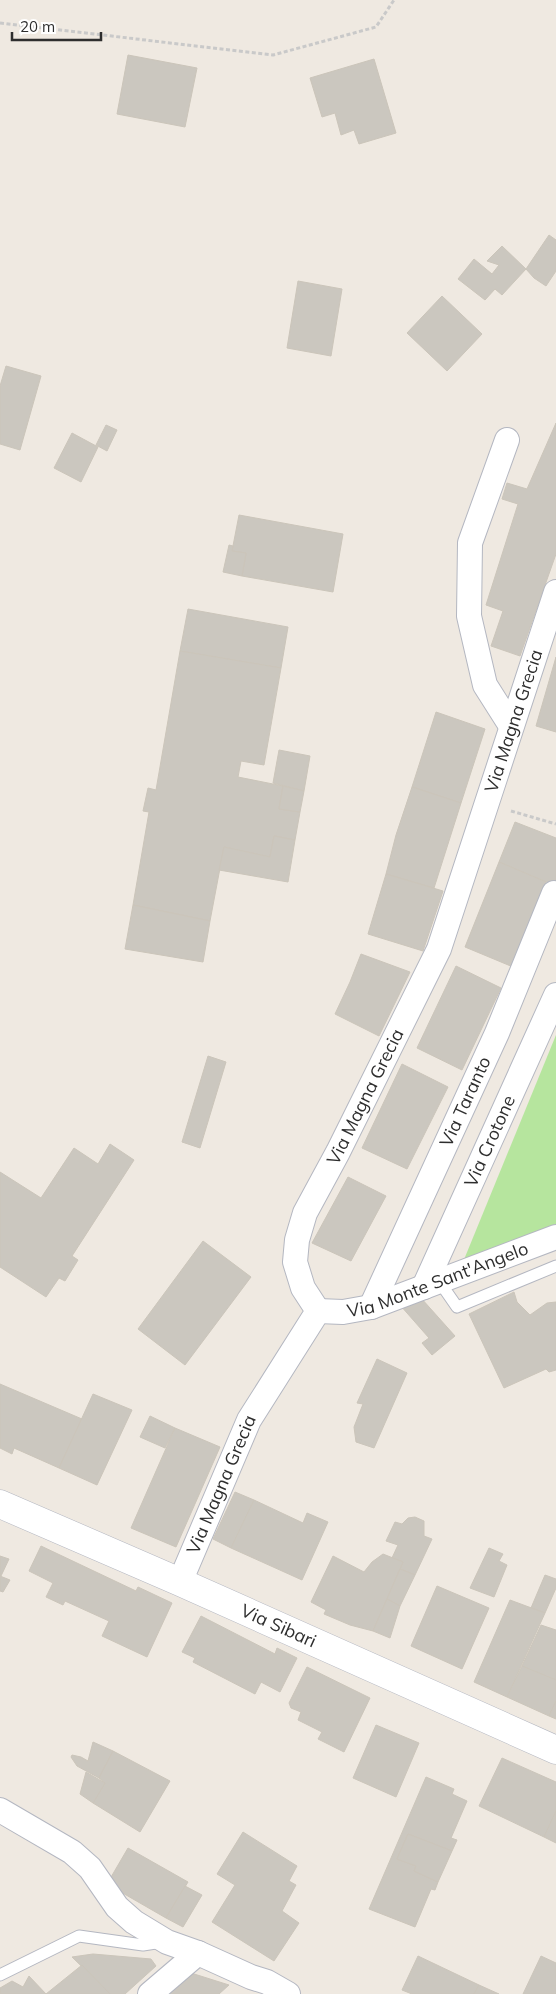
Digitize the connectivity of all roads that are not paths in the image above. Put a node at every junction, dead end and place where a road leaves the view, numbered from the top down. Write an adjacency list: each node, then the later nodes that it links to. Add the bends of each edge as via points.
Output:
1 (507, 440): 3 (street, via 470,543 470,616 485,685)
2 (556, 592): 3 (street, Via Magna Grecia)
3 (511, 726): 10 (street, Via Magna Grecia, via 439,949 305,1213 295,1262 304,1288)
4 (554, 893): 9 (street, Via Taranto, via 497,1034)
5 (556, 995): 8 (street, Via Crotone)
6 (556, 1237): 8 (street, Via Monte Sant'Angelo)
7 (556, 1266): 8 (lane, via 457,1307)
8 (431, 1284): 9 (street, Via Monte Sant'Angelo)
9 (371, 1307): 10 (street, Via Monte Sant'Angelo, via 343,1312)
10 (318, 1310): 12 (street, Via Magna Grecia, via 249,1420)
11 (0, 1504): 12 (street, Via Sibari)
12 (180, 1582): 13 (street, Via Sibari)
13 (556, 1750)
14 (0, 1810): 15 (street, via 72,1852 90,1868 117,1906 134,1922)
15 (167, 1942): 16 (street); 17 (lane, via 143,1945 79,1936)
16 (198, 1953): 18 (street); 19 (street)
17 (0, 1974)
18 (150, 1994)
19 (288, 1994)

